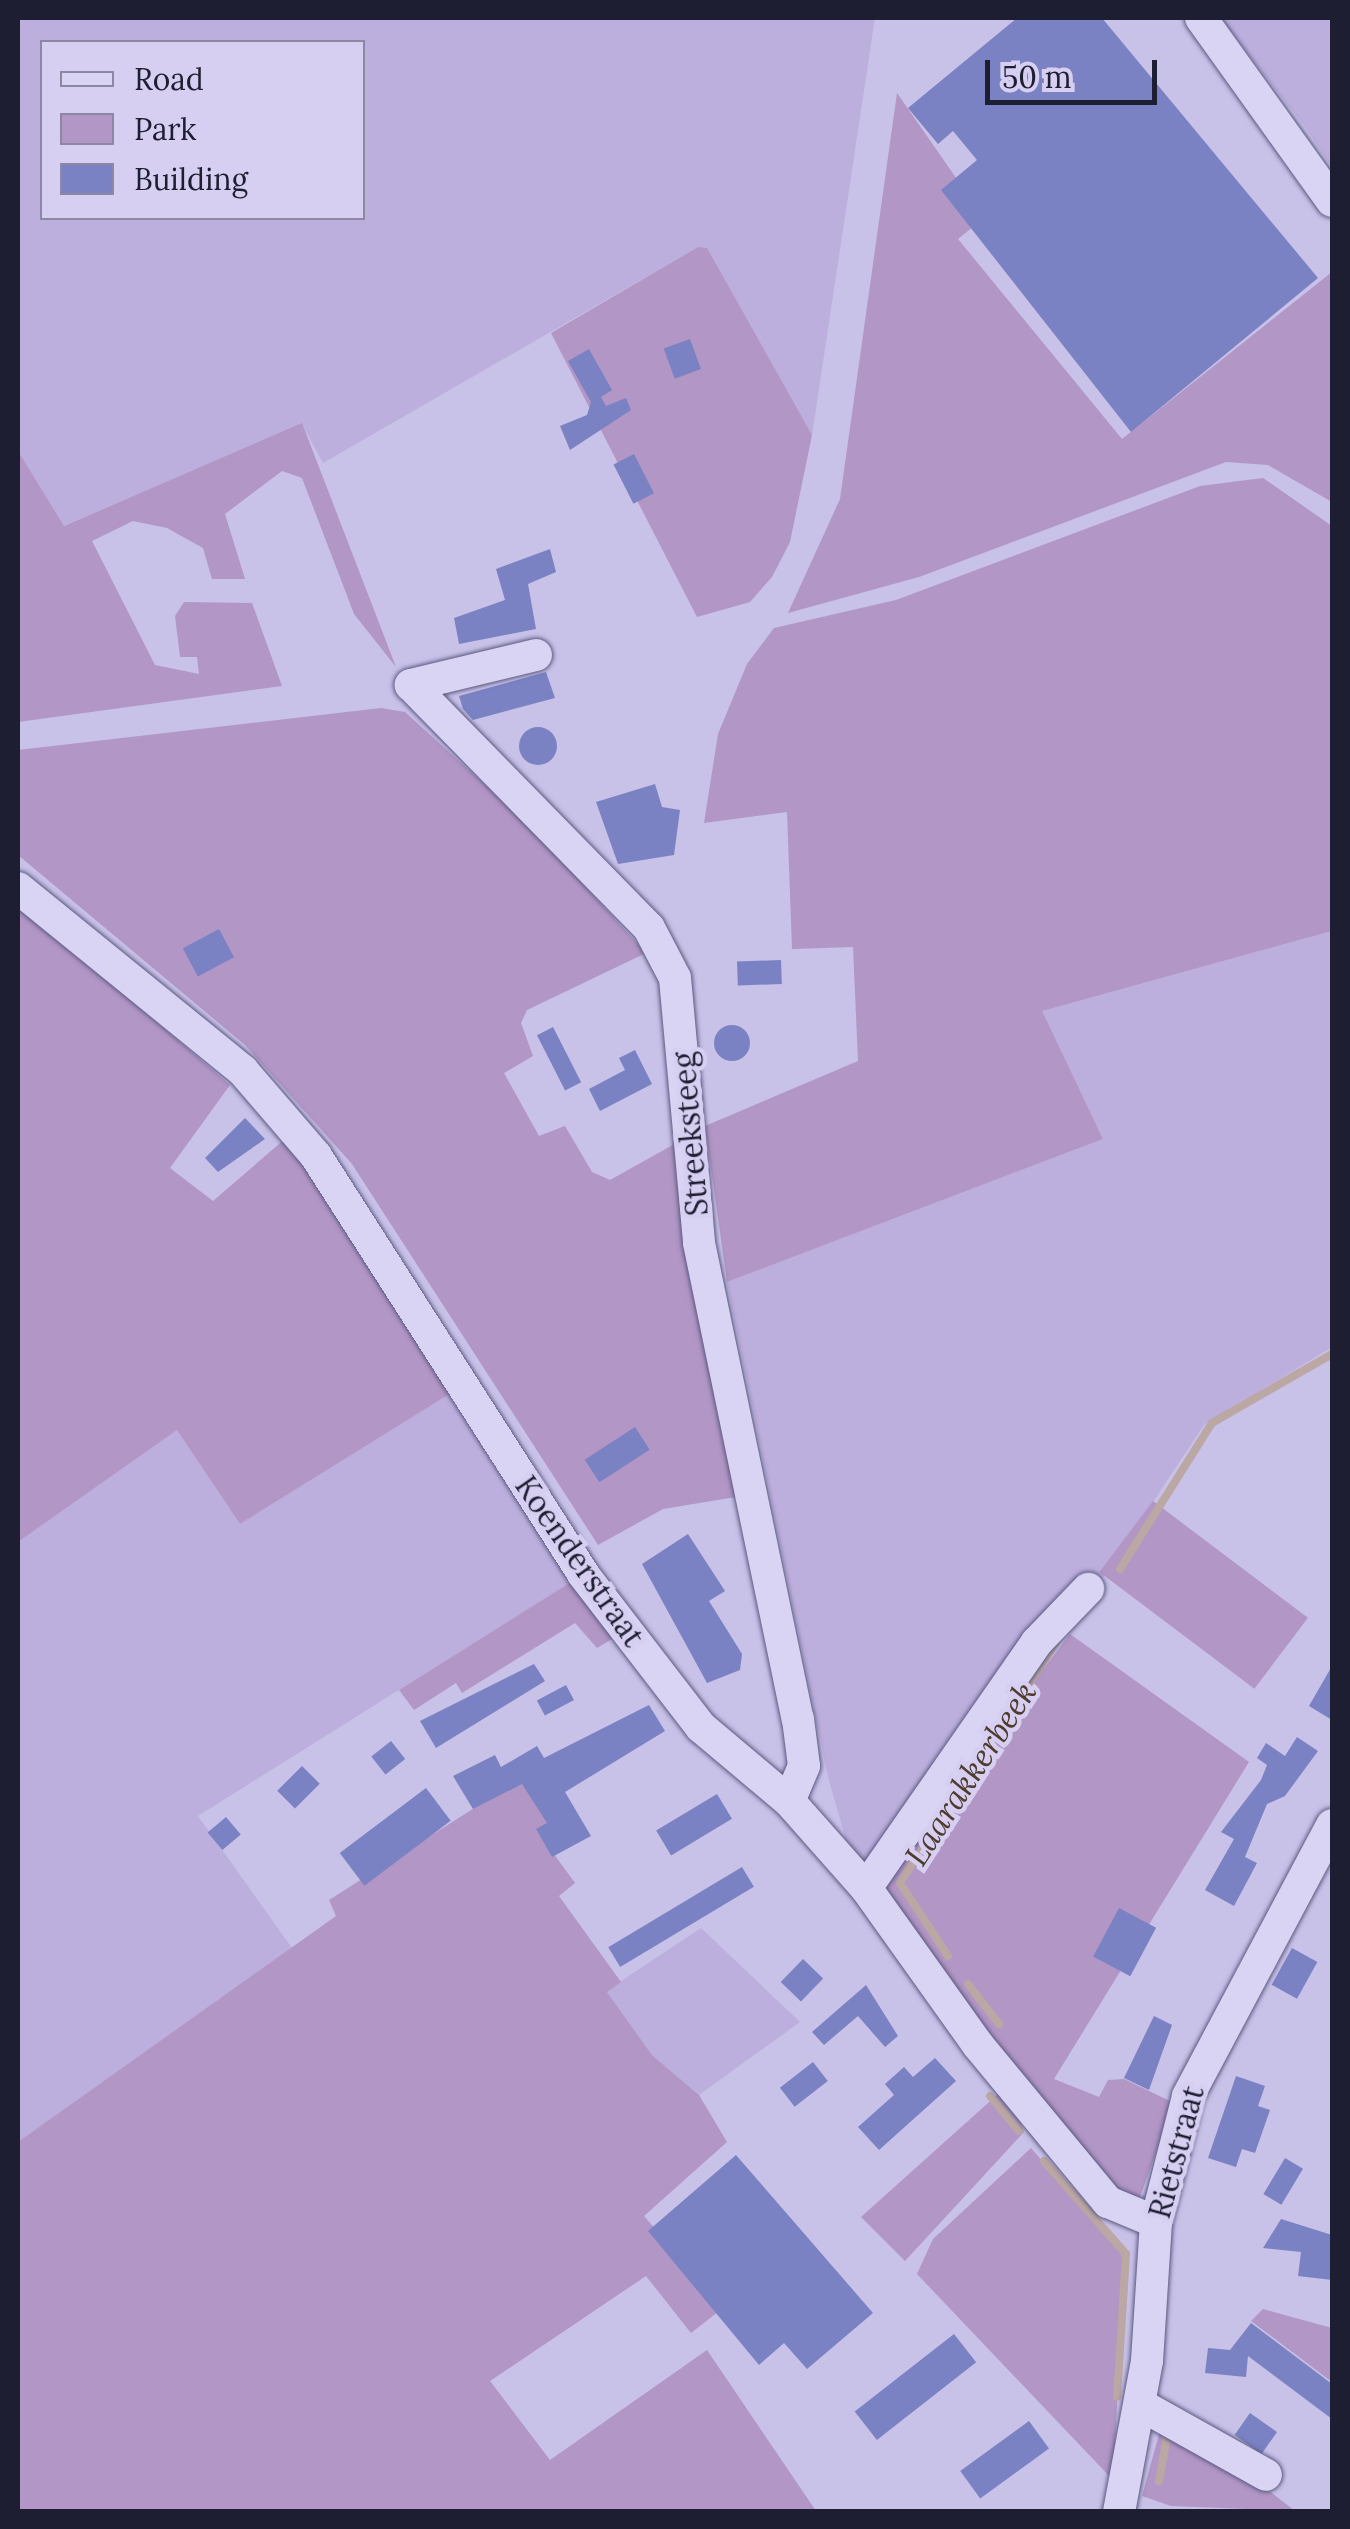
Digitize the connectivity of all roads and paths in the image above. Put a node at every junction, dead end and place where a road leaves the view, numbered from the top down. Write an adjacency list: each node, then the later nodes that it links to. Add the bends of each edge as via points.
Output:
1 (1201, 18): 2 (street)
2 (1332, 201)
3 (536, 655): 6 (street, Streeksteeg, via 411,685 649,928 675,978 700,1243 798,1719 804,1766)
4 (18, 888): 6 (street, Koenderstraat, via 243,1072 304,1142 583,1574 701,1727)
5 (1088, 1588): 8 (street, via 1036,1642)
6 (788, 1801): 8 (street, Koenderstraat)
7 (1332, 1825): 9 (street, Rietstraat, via 1208,2046)
8 (866, 1888): 9 (street, Koenderstraat, via 1076,2166 1125,2214)
9 (1156, 2222): 10 (street, Rietstraat)
10 (1141, 2406): 11 (street); 12 (street, Rietstraat)
11 (1266, 2474)
12 (1120, 2512)

